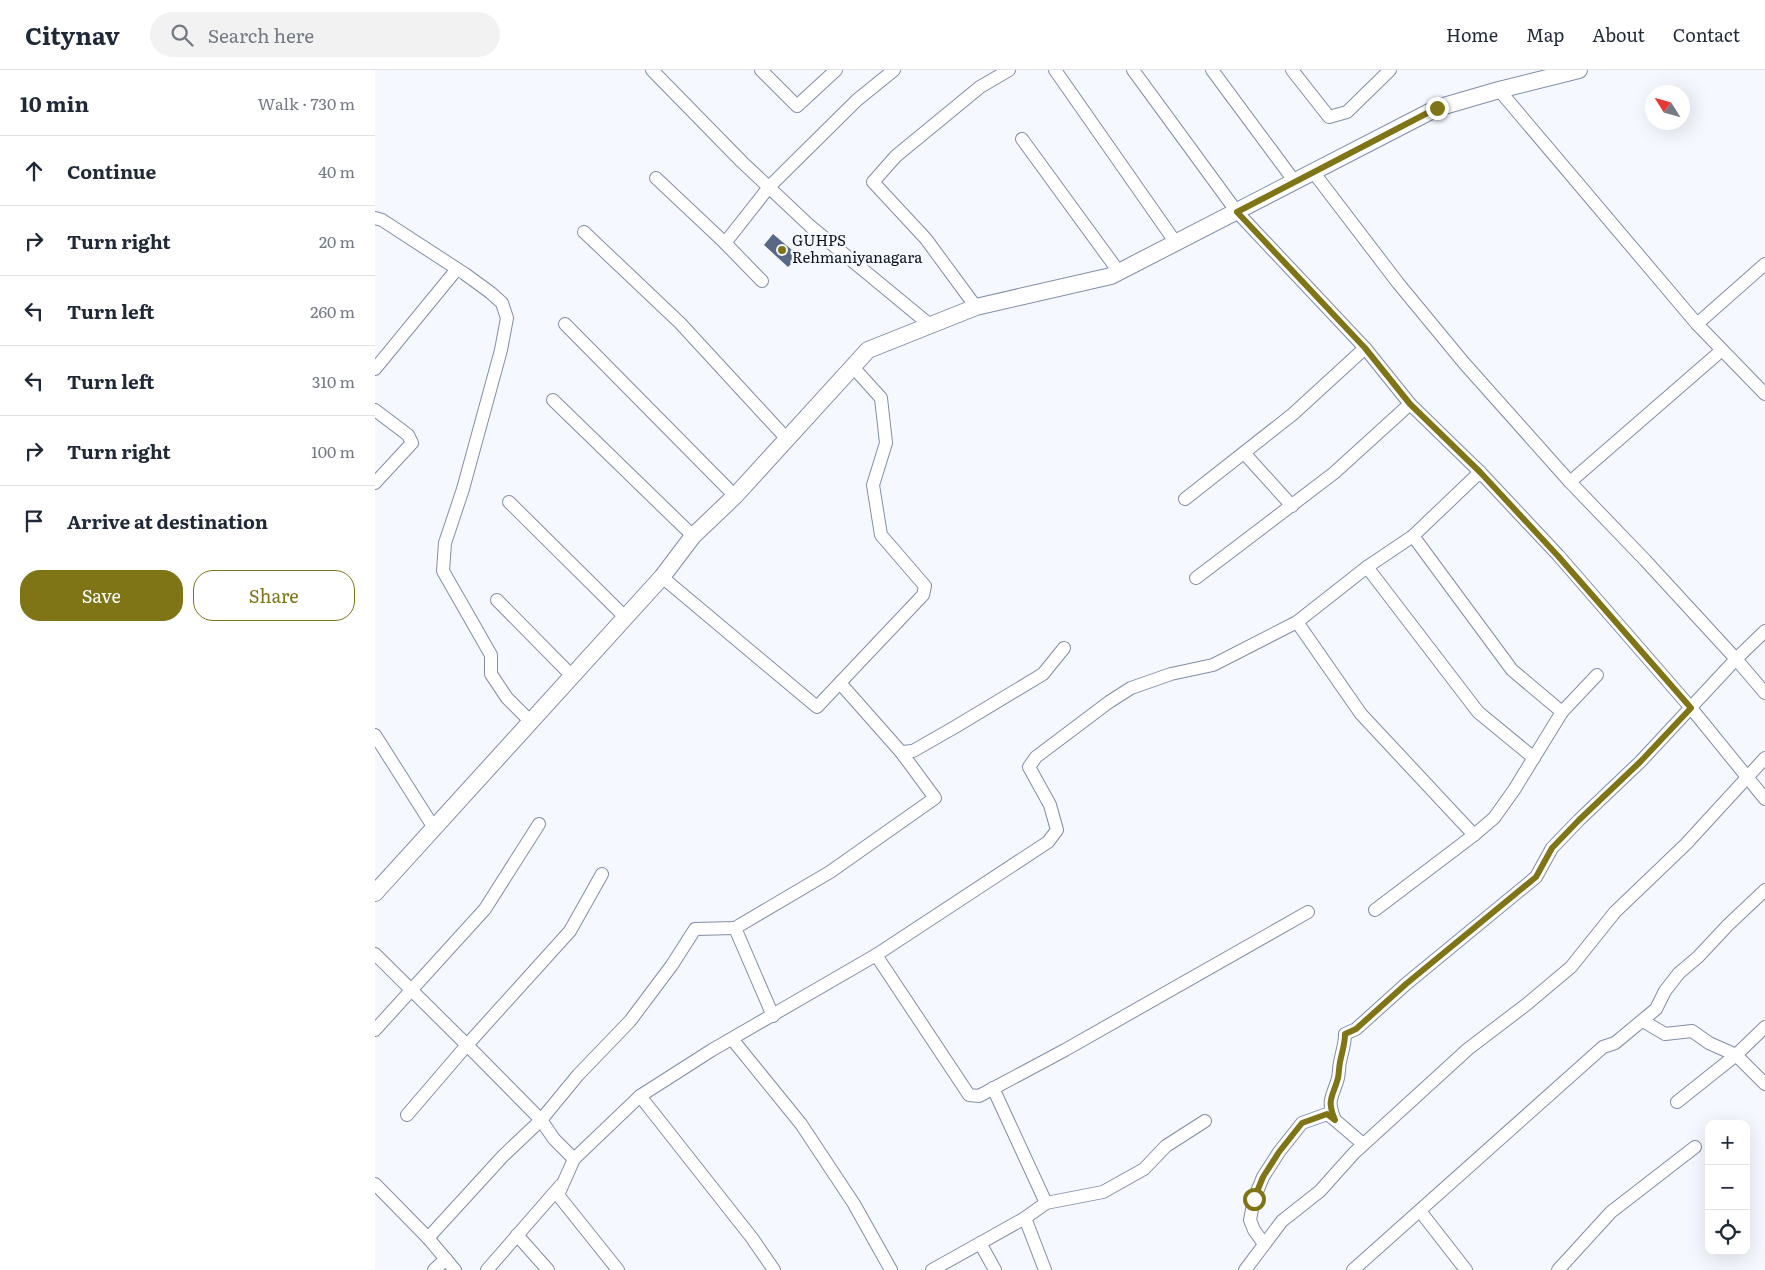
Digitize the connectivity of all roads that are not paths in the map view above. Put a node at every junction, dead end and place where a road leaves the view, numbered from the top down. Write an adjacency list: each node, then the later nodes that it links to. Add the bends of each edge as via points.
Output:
1 (652, 70): 18 (street)
2 (761, 70): 3 (street, via 797,106)
3 (836, 70)
4 (894, 70): 18 (street, via 857,100)
5 (1009, 70): 28 (street, via 980,87 896,156 873,182 926,239)
6 (1055, 70): 23 (street)
7 (1133, 70): 19 (street)
8 (1212, 70): 17 (street)
9 (1292, 70): 12 (street, via 1329,117 1347,112)
10 (1390, 70): 12 (street)
11 (1579, 70): 13 (street)
12 (1376, 75)
13 (1499, 90): 15 (street, via 1437,108); 30 (street)
14 (1022, 139): 26 (street)
15 (1314, 172): 17 (street); 43 (street, via 1464,363)
16 (656, 178): 22 (street)
17 (1295, 182): 19 (street)
18 (769, 187): 22 (street); 31 (street, via 810,226)
19 (1237, 212): 23 (street); 32 (street)
20 (375, 218): 25 (street)
21 (584, 232): 40 (street, via 680,323)
22 (725, 243): 27 (street)
23 (1176, 244): 26 (street)
24 (1765, 264): 30 (street)
25 (457, 269): 35 (street); 66 (street, via 502,303 507,318 466,481 445,543 443,570 491,655 491,674 507,698)
26 (1119, 272): 28 (street)
27 (762, 280)
28 (976, 307): 31 (street)
29 (565, 324): 45 (street)
30 (1697, 324): 33 (street)
31 (930, 325): 34 (street, via 868,350)
32 (1365, 348): 38 (street); 41 (street, via 1293,414)
33 (1722, 350): 36 (street); 43 (street)
34 (853, 367): 40 (street); 62 (street, via 881,398 886,443 873,485 881,535 925,586 923,594)
35 (375, 369)
36 (1765, 394)
37 (553, 400): 49 (street)
38 (1410, 404): 42 (street); 48 (street, via 1341,467)
39 (375, 410): 44 (street, via 408,435 412,443)
40 (787, 439): 45 (street)
41 (1244, 453): 46 (street); 48 (street)
42 (1480, 472): 50 (street); 64 (street)
43 (1570, 482): 59 (street)
44 (375, 483)
45 (735, 496): 49 (street)
46 (1185, 499)
47 (509, 502): 55 (street)
48 (1292, 506): 53 (street)
49 (693, 536): 52 (street)
50 (1413, 536): 51 (street); 65 (street, via 1512,670)
51 (1367, 567): 56 (street); 69 (street, via 1478,712)
52 (662, 576): 55 (street); 62 (street, via 817,707)
53 (1196, 578)
54 (497, 600): 61 (street)
55 (625, 617): 61 (street)
56 (1297, 622): 75 (street, via 1361,714); 83 (street, via 1213,665 1171,674 1131,688 1036,757 1029,766 1050,805 1057,830 1048,842)
57 (1765, 631): 59 (street)
58 (1064, 648): 68 (street, via 1043,674 913,751)
59 (1736, 659): 63 (street); 64 (street)
60 (1597, 675): 65 (street)
61 (572, 676): 66 (street)
62 (840, 683): 68 (street)
63 (1765, 693)
64 (1691, 708): 71 (street); 98 (street, via 1552,848 1536,877 1356,1029 1345,1034 1338,1078 1331,1095 1330,1108)
65 (1562, 712): 69 (street)
66 (531, 722): 74 (street)
67 (375, 735): 74 (street)
68 (901, 752): 81 (street, via 935,798 830,872)
69 (1534, 758): 75 (street, via 1494,818)
70 (1765, 758): 71 (street)
71 (1747, 778): 72 (street); 100 (street, via 1686,844 1615,912 1571,967 1468,1049)
72 (1765, 799)
73 (539, 824): 84 (street, via 485,909)
74 (434, 828): 78 (street)
75 (1474, 835): 79 (street)
76 (602, 874): 90 (street, via 569,931)
77 (1765, 890): 86 (street, via 1679,973 1656,1009)
78 (375, 893)
79 (1375, 910)
80 (1308, 912): 93 (street)
81 (735, 928): 85 (street); 97 (street, via 695,929 630,1022 578,1074)
82 (375, 954): 84 (street)
83 (877, 954): 85 (street); 93 (street, via 969,1095 979,1096)
84 (411, 991): 88 (street); 90 (street)
85 (773, 1016): 89 (street)
86 (1643, 1021): 91 (street, via 1665,1034 1692,1031); 106 (street, via 1615,1043 1603,1047)
87 (1765, 1027): 91 (street)
88 (375, 1030)
89 (732, 1039): 94 (street); 119 (street, via 801,1124 854,1204)
90 (467, 1045): 96 (street); 97 (street)
91 (1736, 1055): 92 (street); 95 (street)
92 (1765, 1084)
93 (993, 1088): 105 (street)
94 (640, 1096): 102 (street); 118 (street)
95 (1677, 1102)
96 (407, 1115)
97 (541, 1120): 102 (street); 109 (street, via 503,1156)
98 (1335, 1120): 100 (street); 111 (street, via 1327,1114 1302,1123 1263,1177 1250,1220)
99 (1205, 1122): 105 (street, via 1166,1146 1144,1169 1103,1192)
100 (1363, 1144): 111 (street, via 1320,1191 1282,1221)
101 (1695, 1147): 126 (street, via 1611,1212)
102 (574, 1159): 103 (street)
103 (564, 1181): 108 (street); 117 (street, via 559,1195)
104 (375, 1184): 109 (street)
105 (1046, 1203): 107 (street)
106 (1420, 1211): 124 (street); 125 (street)
107 (1025, 1218): 110 (street); 122 (street)
108 (517, 1236): 115 (street); 116 (street)
109 (428, 1238): 112 (street)
110 (980, 1243): 120 (street); 121 (street)
111 (1264, 1244): 123 (street)
112 (446, 1259): 113 (street); 114 (street)
113 (434, 1270)
114 (455, 1270)
115 (487, 1270)
116 (548, 1270)
117 (618, 1270)
118 (774, 1270)
119 (891, 1270)
120 (932, 1270)
121 (995, 1270)
122 (1045, 1270)
123 (1245, 1270)
124 (1353, 1270)
125 (1466, 1270)
126 (1558, 1270)

